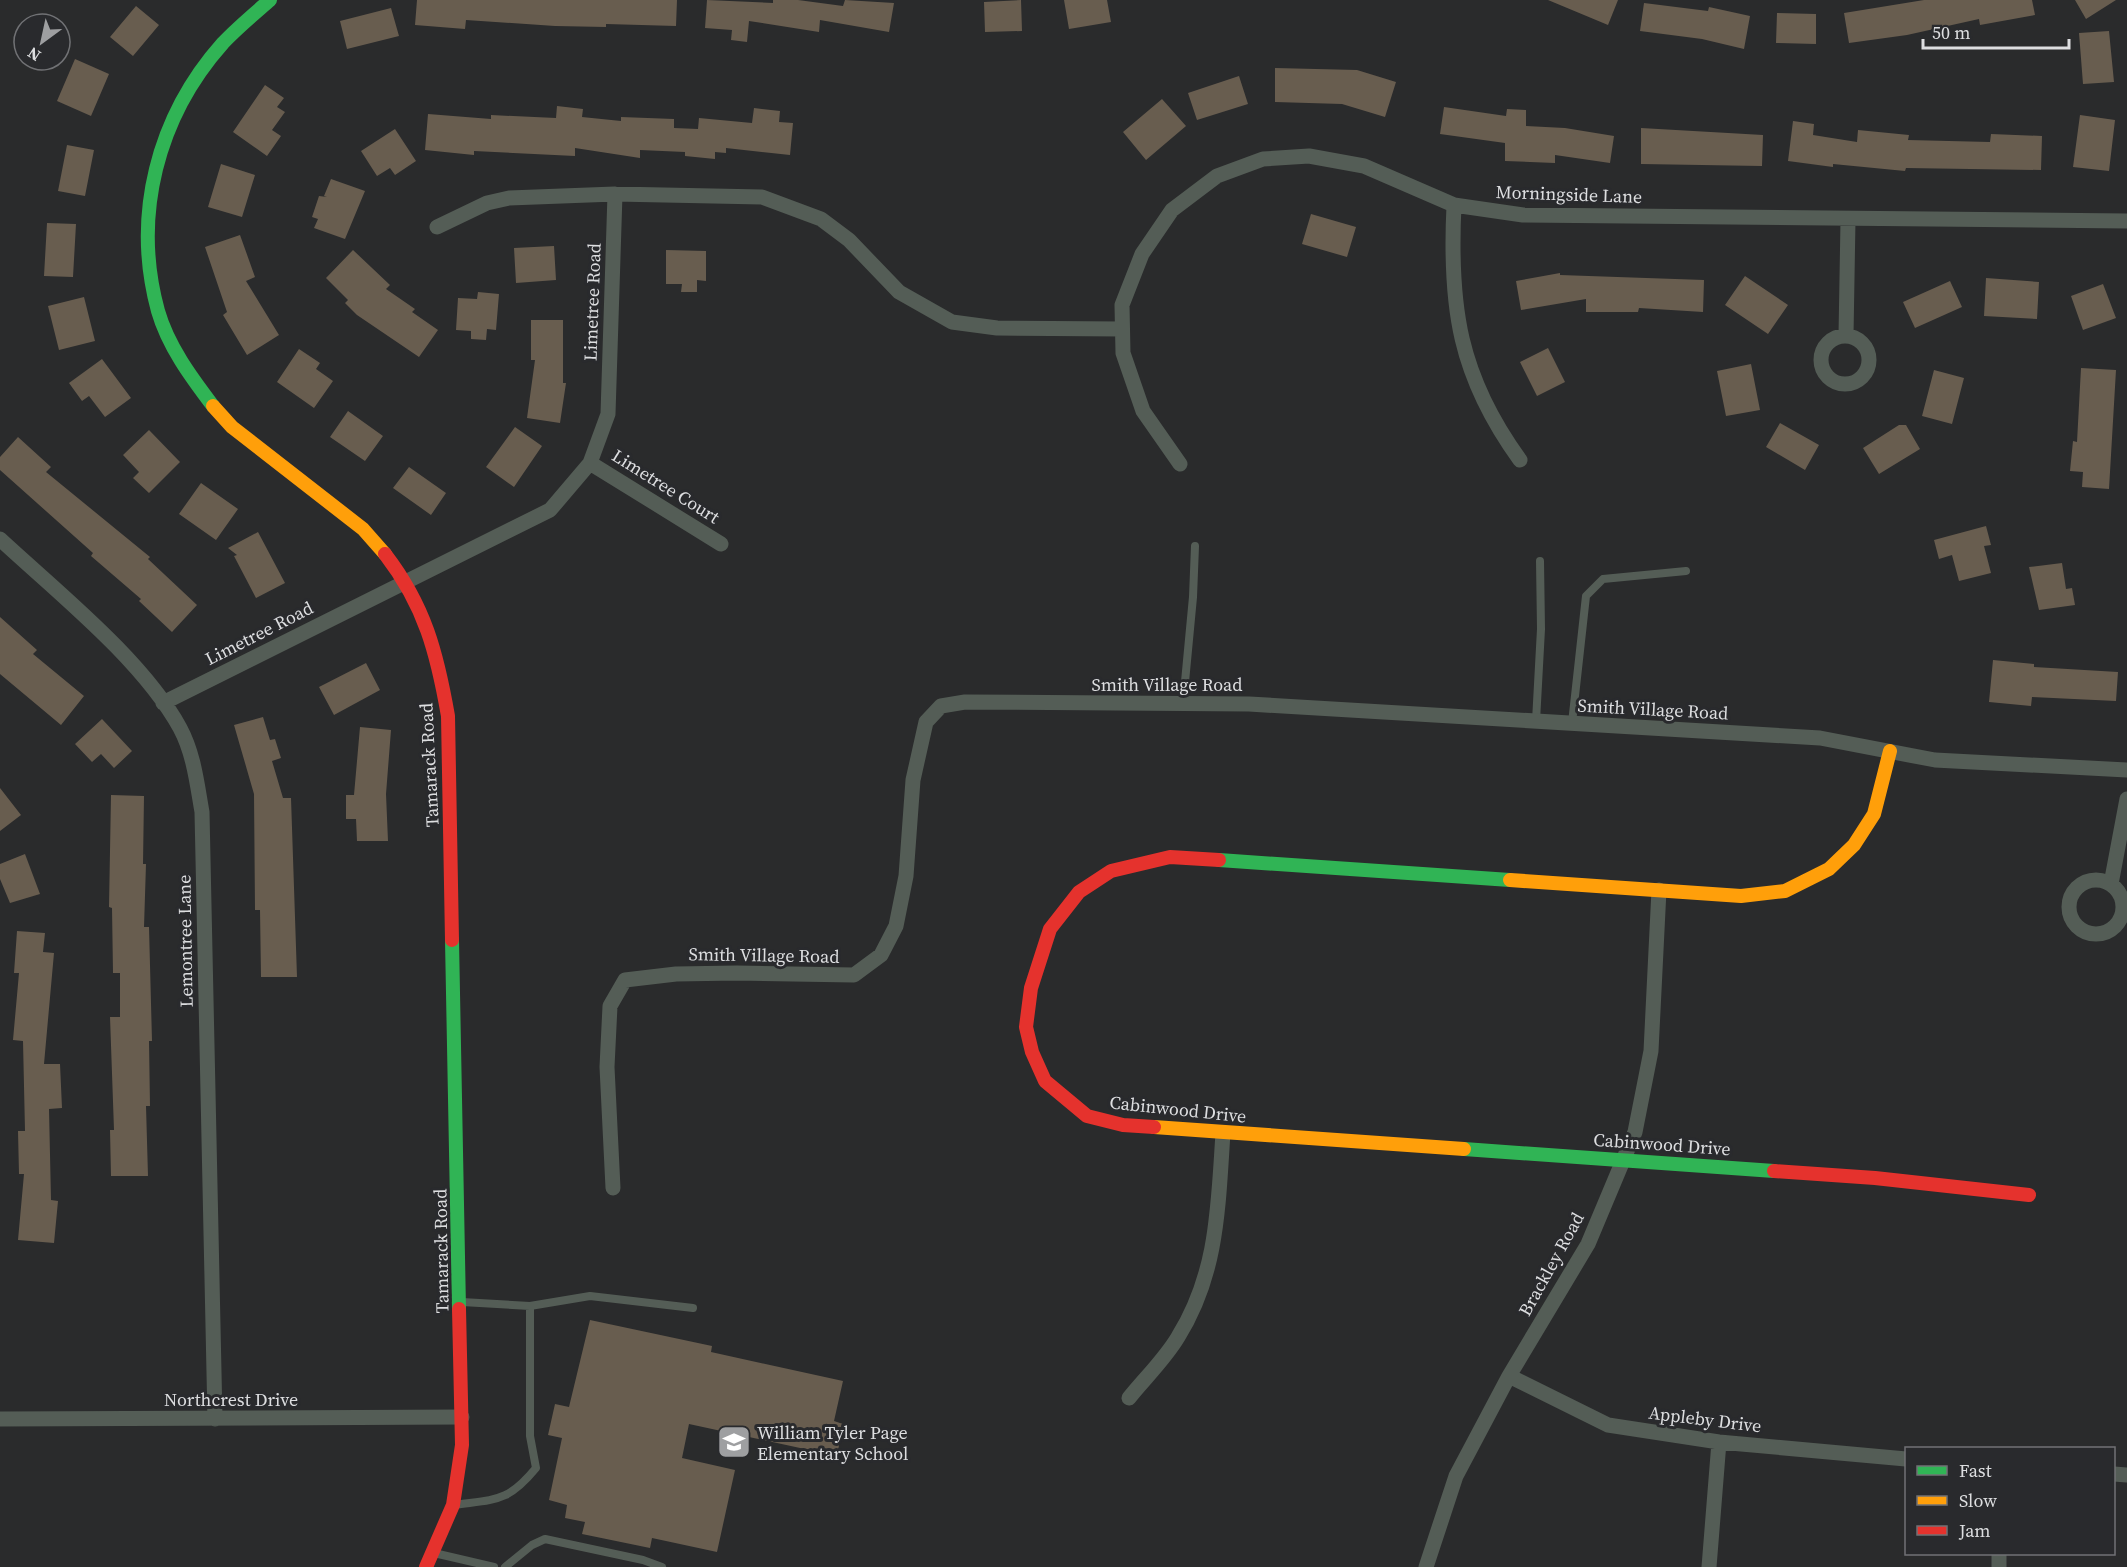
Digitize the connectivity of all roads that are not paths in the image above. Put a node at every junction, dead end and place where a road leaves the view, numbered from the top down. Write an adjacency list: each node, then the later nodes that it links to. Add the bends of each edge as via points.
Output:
1 (270, 0): 17 (street, Tamarack Road, via 212,54 181,97 159,146 146,201 145,244 154,298 179,359 225,420 369,534)
2 (615, 194): 6 (street, via 509,198 487,203); 7 (street, via 762,197 795,208 821,219 849,240 899,292 952,322 997,328); 10 (street, Limetree Road, via 608,414)
3 (1454, 205): 4 (street, Morningside Lane, via 1523,215); 7 (street, Morningside Lane, via 1364,166 1309,156 1263,159 1218,176 1172,210 1142,254 1122,305); 9 (street, via 1451,262 1458,332 1490,416)
4 (1848, 220): 5 (street, Morningside Lane); 8 (street)
5 (2127, 221)
6 (437, 227)
7 (1122, 329): 11 (street, Morningside Lane, via 1123,353 1143,411)
8 (1846, 336)
9 (1520, 460)
10 (590, 463): 13 (street, Limetree Court); 17 (street, Limetree Road, via 550,510)
11 (1180, 464)
12 (0, 538): 18 (street, Lemontree Lane, via 127,659)
13 (721, 544)
14 (1195, 546): 19 (lane)
15 (1540, 561): 20 (lane)
16 (1686, 571): 21 (lane, via 1603,579 1586,596)
17 (404, 582): 18 (street, Limetree Road); 31 (street, Tamarack Road, via 417,601 435,648 448,716)
18 (163, 703): 38 (street, Lemontree Lane, via 180,729 192,760 202,812)
19 (1183, 703): 20 (street, Smith Village Road); 29 (street, Smith Village Road, via 965,702 941,706 926,722 919,746 906,876 896,926 881,955 854,975 737,972 625,980 609,1006 607,1067)
20 (1536, 721): 21 (street, Smith Village Road)
21 (1572, 723): 22 (street, Smith Village Road, via 1820,738)
22 (1890, 751): 23 (street, Smith Village Road, via 1935,760); 26 (street, Cabinwood Drive, via 1874,814 1854,844 1829,869 1785,891 1740,896)
23 (2127, 770)
24 (2127, 799): 25 (street)
25 (2111, 885)
26 (1659, 890): 27 (street, Cabinwood Drive, via 1170,857 1111,871 1079,892 1050,929 1030,988 1026,1027 1032,1052 1046,1082 1087,1116 1123,1125); 28 (street, Brackley Road, via 1651,1052 1635,1132)
27 (1223, 1134): 28 (street, Cabinwood Drive); 35 (street, via 1216,1236 1202,1290 1178,1338)
28 (1624, 1160): 30 (street, Cabinwood Drive, via 1875,1178); 34 (street, Brackley Road, via 1588,1244)
29 (613, 1188)
30 (2029, 1195)
31 (460, 1302): 32 (lane); 36 (street, Tamarack Road)
32 (530, 1306): 33 (lane, via 590,1296); 41 (lane, via 530,1436 536,1468 520,1487 503,1498)
33 (693, 1308)
34 (1509, 1376): 39 (street, Appleby Drive, via 1608,1425); 47 (street, Brackley Road, via 1456,1476)
35 (1129, 1398)
36 (462, 1418): 38 (street, Northcrest Drive); 41 (street, Tamarack Road)
37 (0, 1419): 38 (street, Northcrest Drive)
38 (215, 1419)
39 (1719, 1442): 40 (street, Appleby Drive); 48 (street)
40 (1905, 1459)
41 (453, 1505): 42 (street, Tamarack Road)
42 (432, 1553): 43 (street, Tamarack Road); 44 (lane)
43 (426, 1567)
44 (494, 1567)
45 (505, 1567): 46 (lane, via 545,1539)
46 (662, 1567)
47 (1426, 1567)
48 (1708, 1567)

